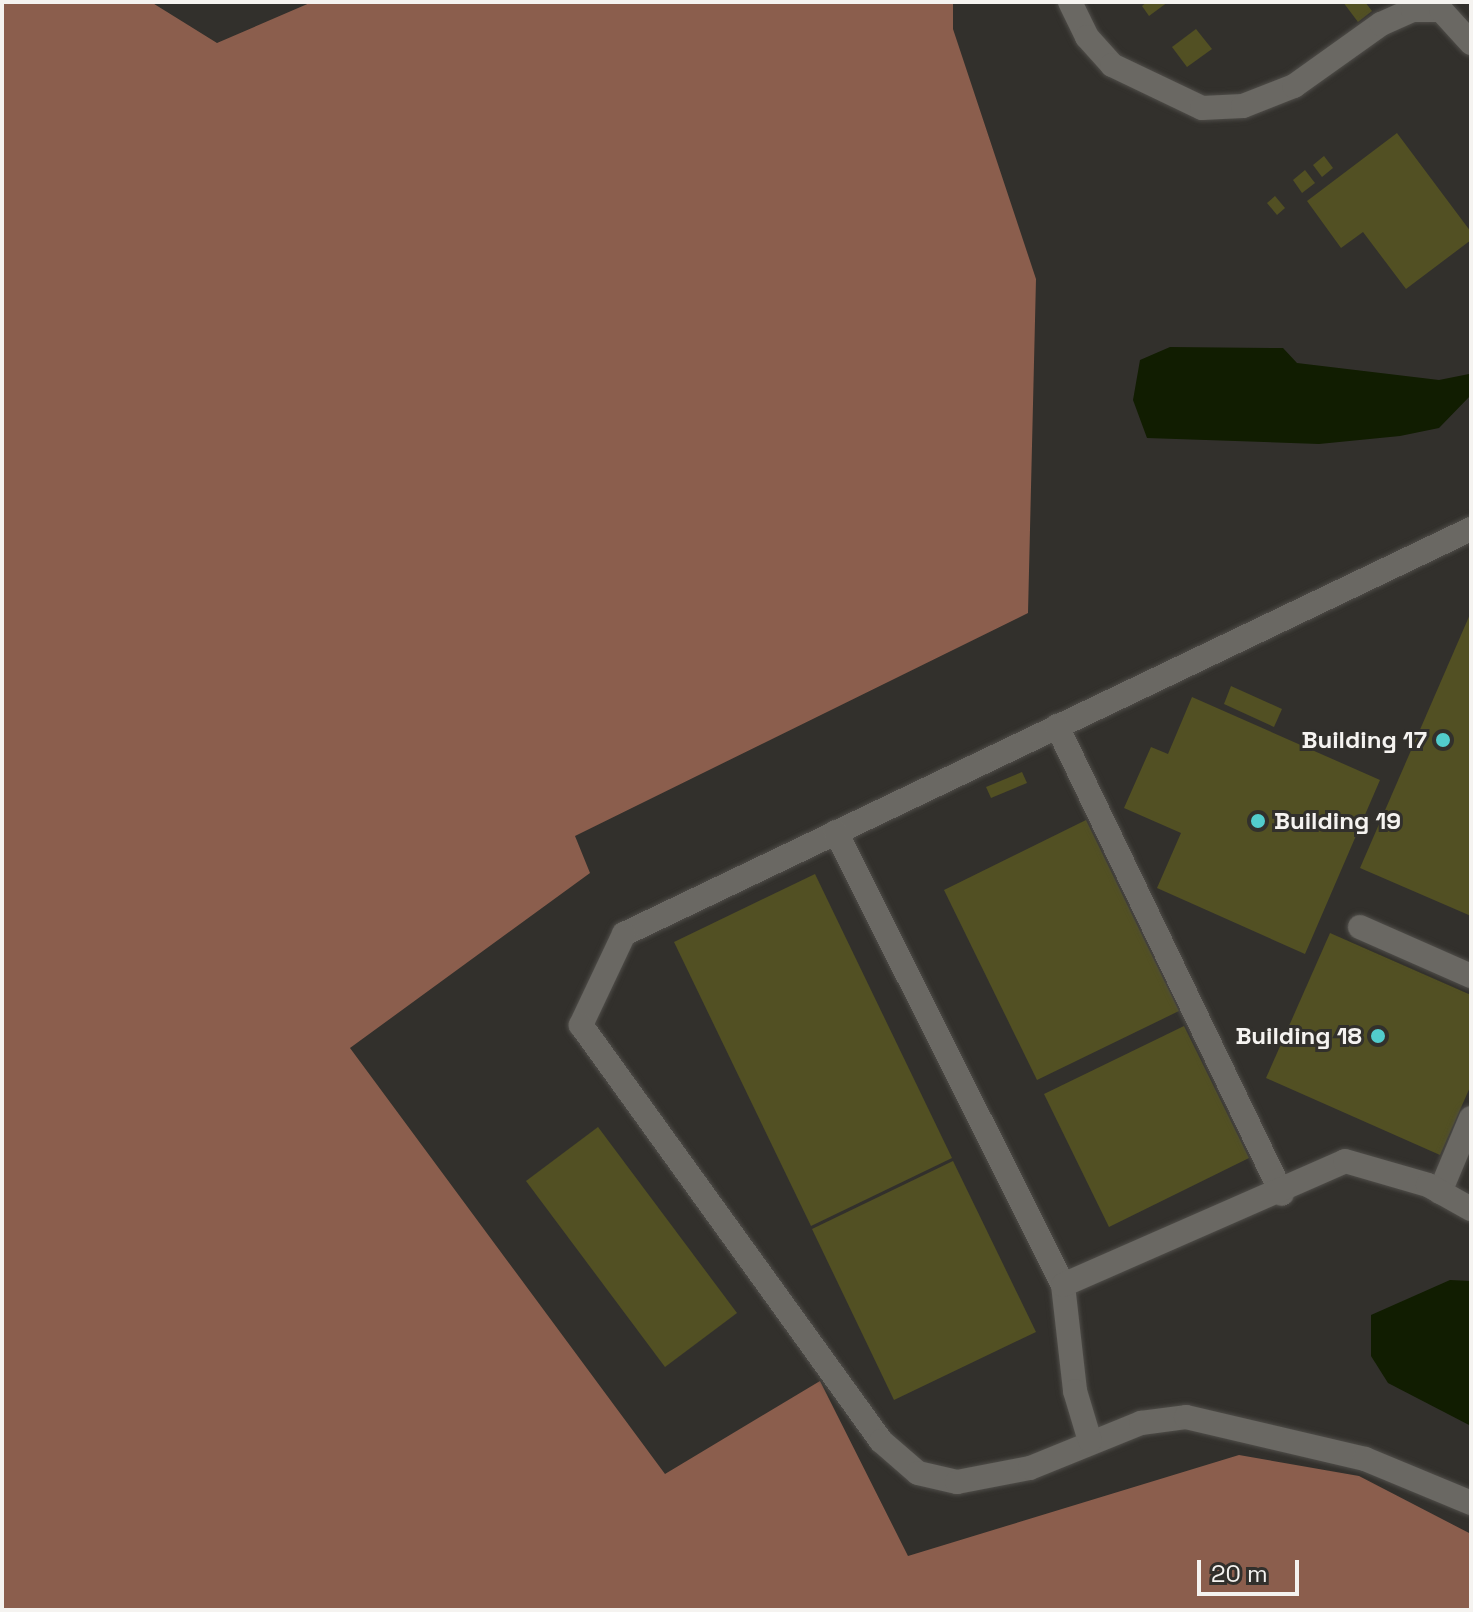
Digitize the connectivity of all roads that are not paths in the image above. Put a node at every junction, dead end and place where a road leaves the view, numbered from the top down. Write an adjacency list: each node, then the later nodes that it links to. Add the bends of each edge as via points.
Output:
1 (1070, 2): 2 (lane, via 1087,37 1112,65 1202,108 1243,106 1294,86 1381,24 1413,10 1441,10)
2 (1471, 43)
3 (1471, 529): 4 (lane)
4 (1057, 726): 5 (lane); 10 (lane)
5 (836, 832): 12 (lane); 13 (lane, via 624,934 581,1025 881,1441 918,1473 972,1479 1030,1468)
6 (1360, 927): 7 (lane)
7 (1471, 976)
8 (1471, 1118): 9 (lane)
9 (1440, 1192): 10 (lane, via 1345,1161); 11 (lane)
10 (1282, 1194): 12 (lane)
11 (1471, 1209)
12 (1063, 1285): 13 (lane, via 1075,1391)
13 (1090, 1441): 14 (lane, via 1186,1417 1365,1459)
14 (1471, 1503)

